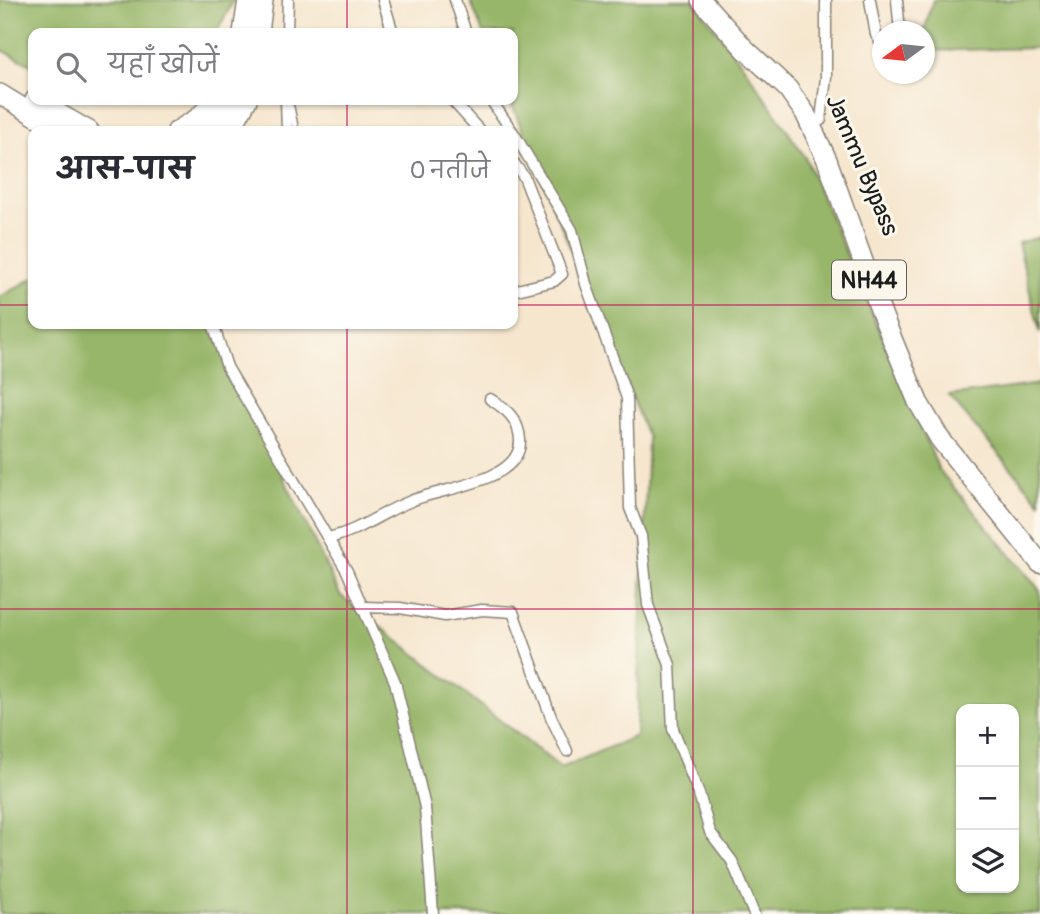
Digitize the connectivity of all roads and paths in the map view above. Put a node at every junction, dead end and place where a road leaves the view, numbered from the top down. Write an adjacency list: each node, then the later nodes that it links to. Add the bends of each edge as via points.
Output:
1 (248, 0): 13 (highway)
2 (263, 0): 14 (highway)
3 (288, 0): 15 (street)
4 (383, 0): 16 (street)
5 (455, 0): 17 (street)
6 (701, 0): 46 (highway, Jammu Bypass / NH44, via 788,89 805,113 918,402 940,439)
7 (717, 0): 29 (highway, Jammu Bypass / NH44, via 794,80)
8 (826, 0): 29 (street)
9 (870, 0): 11 (street)
10 (897, 0): 12 (street)
11 (874, 21)
12 (899, 21)
13 (244, 28)
14 (260, 28)
15 (287, 28)
16 (391, 28)
17 (464, 28)
18 (0, 78): 20 (highway)
19 (0, 94): 30 (highway)
20 (28, 95)
21 (44, 105): 31 (highway)
22 (211, 105): 32 (highway)
23 (231, 105): 33 (highway)
24 (244, 105): 34 (highway)
25 (288, 105): 35 (street)
26 (289, 105): 36 (lane)
27 (457, 105): 37 (street)
28 (494, 105): 38 (street)
29 (821, 121): 45 (highway, Jammu Bypass / NH44, via 927,394 954,440)
30 (52, 126)
31 (80, 126)
32 (185, 126)
33 (210, 126)
34 (233, 126)
35 (287, 126)
36 (295, 126)
37 (475, 126)
38 (508, 126)
39 (518, 142): 50 (street, via 572,230 628,402 630,508 641,537 649,605 670,665 673,729 710,832 732,860)
40 (518, 169): 41 (street, via 562,274 554,281)
41 (518, 290)
42 (215, 329): 44 (street, via 227,367)
43 (490, 399): 44 (street, via 504,408 518,429 519,451 511,465 414,499 357,530)
44 (328, 538): 47 (street)
45 (1040, 546)
46 (1040, 563)
47 (362, 607): 48 (street, via 445,616 482,610 513,612); 49 (street, via 395,682 417,764)
48 (567, 751)
49 (433, 914)
50 (754, 914)

